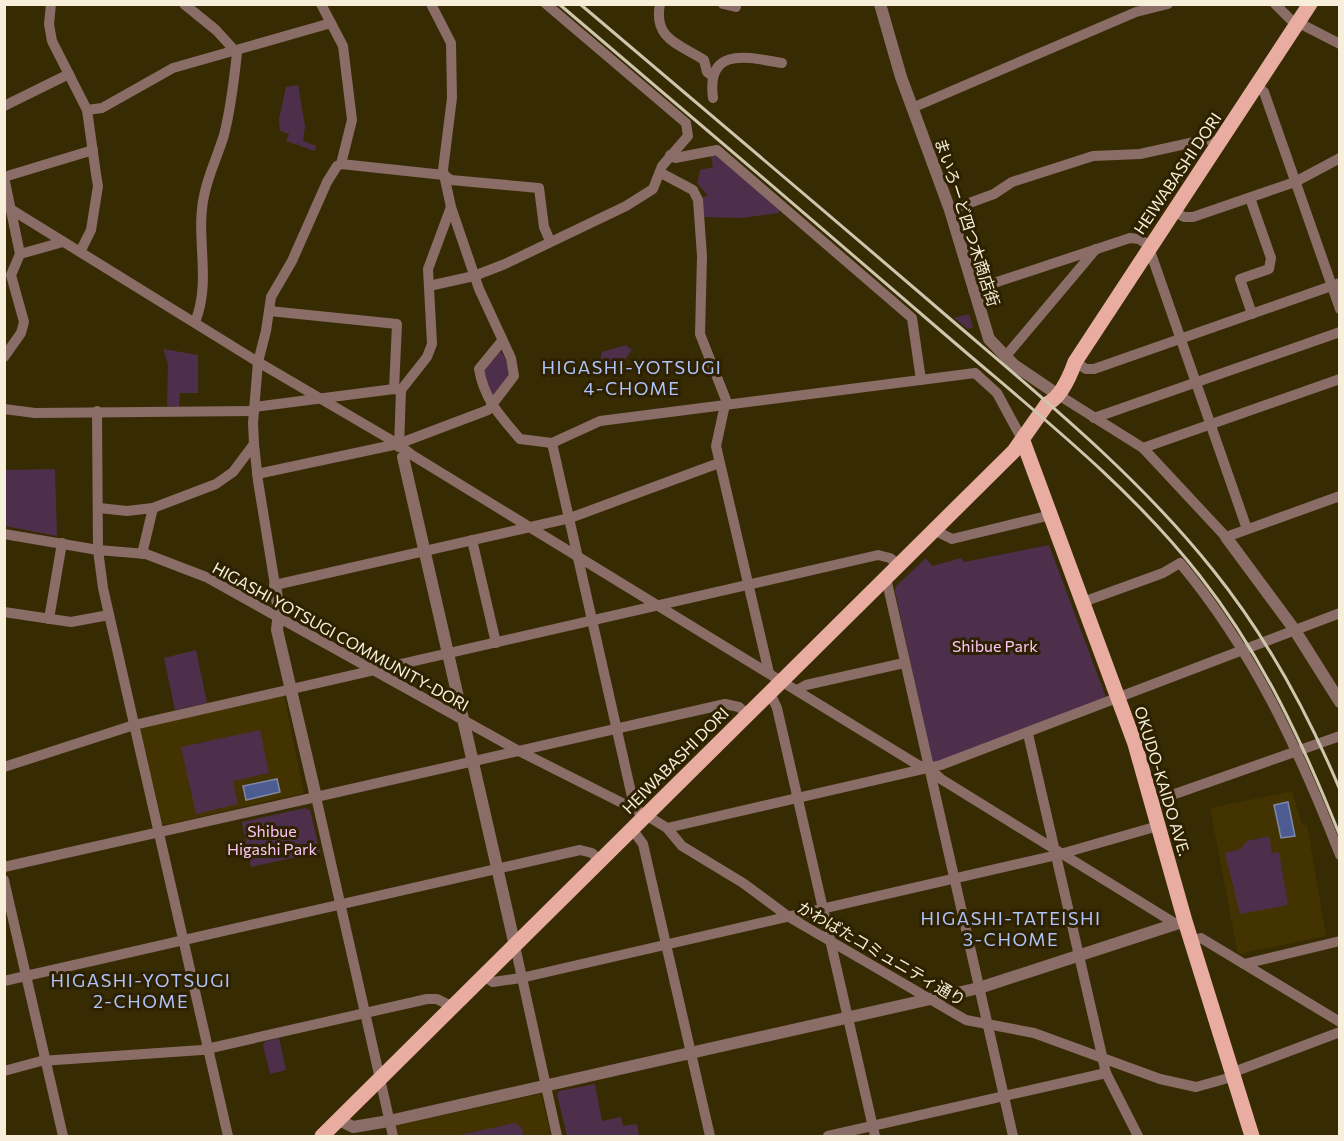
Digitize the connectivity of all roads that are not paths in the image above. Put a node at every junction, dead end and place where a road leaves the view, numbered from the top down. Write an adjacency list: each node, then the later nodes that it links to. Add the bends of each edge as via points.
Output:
1 (51, 4): 18 (street, via 52,41)
2 (184, 4): 16 (street, via 216,30)
3 (321, 4): 13 (street)
4 (431, 4): 31 (street, via 451,43 452,98)
5 (546, 4): 27 (street, via 686,123 688,136)
6 (660, 4): 19 (street, via 657,19 662,34 704,60)
7 (723, 4): 12 (street)
8 (880, 4): 23 (street, まいろーど四つ木商店街)
9 (1168, 4): 23 (street, via 1136,12)
10 (1275, 4): 14 (street)
11 (1310, 4): 14 (main road, HEIWABASHI DORI)
12 (736, 7)
13 (331, 23): 16 (street); 29 (street, via 343,46 352,120)
14 (1298, 24): 15 (street); 20 (main road, HEIWABASHI DORI)
15 (1340, 44)
16 (233, 51): 24 (street, via 173,68 102,108); 52 (street, via 237,53 231,102 204,196 204,285)
17 (782, 63): 19 (street, via 747,57 731,59)
18 (69, 74): 22 (street); 24 (street)
19 (711, 75): 21 (street)
20 (1257, 86): 25 (main road, HEIWABASHI DORI); 33 (street, via 1264,92)
21 (713, 98)
22 (4, 106)
23 (912, 108): 37 (street, まいろーど四つ木商店街)
24 (87, 110): 26 (street)
25 (1218, 145): 37 (street, via 1208,139 1140,154 1093,156 1012,182 994,194); 38 (main road, HEIWABASHI DORI)
26 (93, 150): 32 (street); 43 (street, via 98,186 91,230)
27 (670, 155): 30 (street); 61 (street, via 675,158 717,150 912,318)
28 (1340, 158): 33 (street)
29 (341, 164): 31 (street); 50 (street, via 327,182 292,261 271,297)
30 (661, 172): 39 (street, via 653,189 626,206); 66 (street, via 693,190 698,200 702,256 700,334 726,400)
31 (444, 175): 36 (street); 39 (street, via 452,180 539,188)
32 (4, 177): 35 (street)
33 (1295, 183): 34 (street); 46 (street)
34 (1250, 198): 38 (street, via 1193,217); 51 (street, via 1271,258 1269,269 1240,279)
35 (8, 207): 40 (street); 44 (street)
36 (451, 207): 45 (street); 47 (street, via 428,270)
37 (950, 210): 48 (street, まいろーど四つ木商店街)
38 (1174, 211): 41 (main road, HEIWABASHI DORI)
39 (549, 241): 45 (street)
40 (63, 242): 43 (street); 44 (street)
41 (1150, 247): 42 (street, via 1135,238); 54 (street); 59 (main road, HEIWABASHI DORI)
42 (1096, 249): 48 (street); 57 (street)
43 (80, 252): 52 (street)
44 (21, 254): 56 (street, via 11,275 24,322)
45 (474, 276): 47 (street); 55 (street)
46 (1336, 285): 49 (street); 51 (street)
47 (429, 286): 63 (street, via 432,344 427,357)
48 (973, 290): 57 (street, まいろーど四つ木商店街, via 989,339)
49 (1340, 309)
50 (269, 311): 58 (street); 63 (street, via 397,324)
51 (1252, 314): 54 (street)
52 (195, 322): 58 (street)
53 (1340, 332): 62 (street)
54 (1181, 338): 59 (street, via 1094,369); 62 (street)
55 (502, 341): 67 (street, via 479,369); 67 (street, via 515,368 514,376)
56 (4, 357)
57 (1005, 357): 64 (street, まいろーど四つ木商店街)
58 (258, 362): 65 (street); 68 (street)
59 (1075, 362): 64 (main road, HEIWABASHI DORI, via 1070,376)
60 (1340, 379): 72 (street)
61 (921, 380): 66 (street); 73 (street, via 975,374 997,393)
62 (1196, 383): 71 (street); 72 (street)
63 (397, 389): 65 (street); 76 (street)
64 (1052, 396): 71 (street); 73 (main road, HEIWABASHI DORI)
65 (322, 399): 68 (street); 76 (street)
66 (724, 405): 74 (street, via 600,421); 79 (street, via 716,440)
67 (491, 406): 74 (street, via 520,439); 76 (street)
68 (254, 409): 70 (street); 75 (street)
69 (4, 410): 70 (street)
70 (97, 411): 82 (street)
71 (1094, 418): 77 (street)
72 (1210, 424): 77 (street); 87 (street)
73 (1023, 441): 84 (main road, OKUDO-KAIDO AVE.); 88 (main road, HEIWABASHI DORI)
74 (552, 443): 85 (street)
75 (254, 444): 80 (street); 83 (street, via 233,472 216,484)
76 (398, 444): 78 (street); 80 (street); 86 (street)
77 (1143, 448): 90 (street)
78 (403, 457): 94 (street)
79 (719, 463): 85 (street); 100 (street)
80 (257, 474): 99 (street)
81 (1340, 496): 87 (street)
82 (99, 508): 83 (street); 93 (street)
83 (153, 508): 95 (street)
84 (1051, 515): 88 (street, via 952,539); 101 (main road, OKUDO-KAIDO AVE.)
85 (570, 518): 86 (street); 96 (street)
86 (529, 527): 91 (street); 96 (street)
87 (1246, 529): 90 (street)
88 (934, 530): 97 (main road, HEIWABASHI DORI)
89 (4, 534): 92 (street, HIGASHI YOTSUGI COMMUNITY-DORI)
90 (1226, 537): 109 (street)
91 (472, 540): 94 (street); 110 (street)
92 (62, 543): 93 (street, HIGASHI YOTSUGI COMMUNITY-DORI); 106 (street)
93 (98, 550): 95 (street, HIGASHI YOTSUGI COMMUNITY-DORI); 105 (street)
94 (424, 551): 99 (street); 112 (street)
95 (142, 554): 107 (street, HIGASHI YOTSUGI COMMUNITY-DORI, via 198,573)
96 (578, 557): 102 (street); 108 (street)
97 (899, 565): 98 (main road, HEIWABASHI DORI); 100 (street, via 878,555)
98 (886, 578): 113 (street); 115 (main road, HEIWABASHI DORI)
99 (275, 585): 107 (street)
100 (749, 585): 102 (street); 115 (street)
101 (1083, 602): 111 (street, via 1180,563); 119 (main road, OKUDO-KAIDO AVE.)
102 (659, 606): 108 (street); 115 (street)
103 (4, 612): 106 (street)
104 (1340, 613): 109 (street)
105 (109, 615): 106 (street, via 71,622); 123 (street)
106 (49, 618)
107 (278, 618): 114 (street, HIGASHI YOTSUGI COMMUNITY-DORI); 116 (street)
108 (593, 622): 110 (street); 124 (street)
109 (1294, 629): 111 (street); 120 (street)
110 (496, 643): 112 (street)
111 (1244, 649): 119 (street); 128 (street)
112 (448, 653): 114 (street); 122 (street)
113 (904, 663): 117 (street); 131 (street)
114 (375, 670): 116 (street); 122 (street, HIGASHI YOTSUGI COMMUNITY-DORI)
115 (775, 677): 117 (street); 118 (main road, HEIWABASHI DORI)
116 (290, 689): 123 (street); 132 (street)
117 (797, 690): 131 (street, via 918,765)
118 (770, 693): 121 (main road, HEIWABASHI DORI); 133 (street)
119 (1118, 698): 125 (street); 134 (main road, OKUDO-KAIDO AVE.)
120 (1340, 702)
121 (747, 714): 124 (street, via 739,707 725,704); 135 (main road, HEIWABASHI DORI)
122 (463, 721): 127 (street, HIGASHI YOTSUGI COMMUNITY-DORI); 129 (street)
123 (134, 725): 130 (street); 139 (street)
124 (617, 729): 127 (street); 135 (street)
125 (1028, 734): 131 (street); 140 (street)
126 (1340, 736): 128 (street)
127 (519, 751): 129 (street); 135 (street, HIGASHI YOTSUGI COMMUNITY-DORI)
128 (1298, 751): 134 (street); 141 (street)
129 (472, 761): 132 (street); 144 (street)
130 (4, 767)
131 (929, 768): 133 (street); 140 (street); 145 (street)
132 (316, 797): 139 (street); 147 (street)
133 (798, 799): 137 (street); 148 (street)
134 (1152, 802): 136 (main road, OKUDO-KAIDO AVE.)
135 (640, 812): 137 (street, かわばたコミュニティ通り); 138 (main road, HEIWABASHI DORI)
136 (1158, 826): 140 (street); 150 (main road, OKUDO-KAIDO AVE.)
137 (667, 828): 149 (street, かわばたコミュニティ通り, via 682,846)
138 (632, 829): 142 (main road, HEIWABASHI DORI); 155 (street, via 643,844)
139 (159, 832): 143 (street); 151 (street)
140 (1059, 852): 145 (street); 150 (street); 157 (street)
141 (1340, 855)
142 (600, 861): 144 (street, via 580,850); 156 (main road, HEIWABASHI DORI)
143 (4, 867)
144 (496, 869): 147 (street); 156 (street)
145 (955, 877): 148 (street); 163 (street)
146 (4, 880): 159 (street)
147 (340, 905): 151 (street); 166 (street)
148 (823, 909): 149 (street); 154 (street)
149 (789, 917): 154 (street, かわばたコミュニティ通り); 155 (street)
150 (1181, 923): 152 (main road, OKUDO-KAIDO AVE.); 157 (street)
151 (183, 941): 159 (street); 171 (street)
152 (1191, 941): 158 (street, via 1201,938); 177 (main road, OKUDO-KAIDO AVE.)
153 (1340, 941): 158 (street)
154 (830, 942): 164 (street, かわばたコミュニティ通り); 167 (street)
155 (666, 944): 161 (street); 172 (street)
156 (514, 946): 160 (main road, HEIWABASHI DORI); 161 (street)
157 (1079, 955): 163 (street); 173 (street)
158 (1244, 964): 168 (street)
159 (27, 976): 162 (street); 174 (street)
160 (484, 976): 161 (street, via 493,982); 165 (main road, HEIWABASHI DORI)
161 (521, 978): 179 (street)
162 (4, 981)
163 (979, 988): 164 (street); 169 (street)
164 (930, 999): 167 (street); 169 (street, かわばたコミュニティ通り, via 966,1020)
165 (453, 1006): 166 (street, via 432,998); 178 (main road, HEIWABASHI DORI)
166 (365, 1013): 171 (street); 178 (street)
167 (847, 1018): 172 (street); 183 (street)
168 (1340, 1022)
169 (988, 1025): 173 (street, かわばたコミュニティ通り, via 1034,1033); 180 (street)
170 (1340, 1032): 177 (street, かわばたコミュニティ通り)
171 (208, 1048): 174 (street); 185 (street)
172 (691, 1053): 179 (street); 189 (street)
173 (1102, 1058): 176 (street); 177 (street, かわばたコミュニティ通り, via 1196,1087)
174 (46, 1061): 175 (street); 184 (street)
175 (4, 1071)
176 (1106, 1073): 180 (street); 192 (street)
177 (1232, 1075): 193 (main road, OKUDO-KAIDO AVE.)
178 (380, 1079): 181 (main road, HEIWABASHI DORI); 182 (street)
179 (545, 1086): 182 (street); 188 (street)
180 (1004, 1096): 183 (street); 191 (street)
181 (339, 1120): 182 (street, via 353,1127); 186 (main road, HEIWABASHI DORI)
182 (389, 1121): 187 (street)
183 (874, 1131): 190 (street)
184 (63, 1137)
185 (228, 1137)
186 (322, 1137)
187 (393, 1137)
188 (557, 1137)
189 (710, 1137)
190 (828, 1137)
191 (1013, 1137)
192 (1138, 1137)
193 (1252, 1137)

